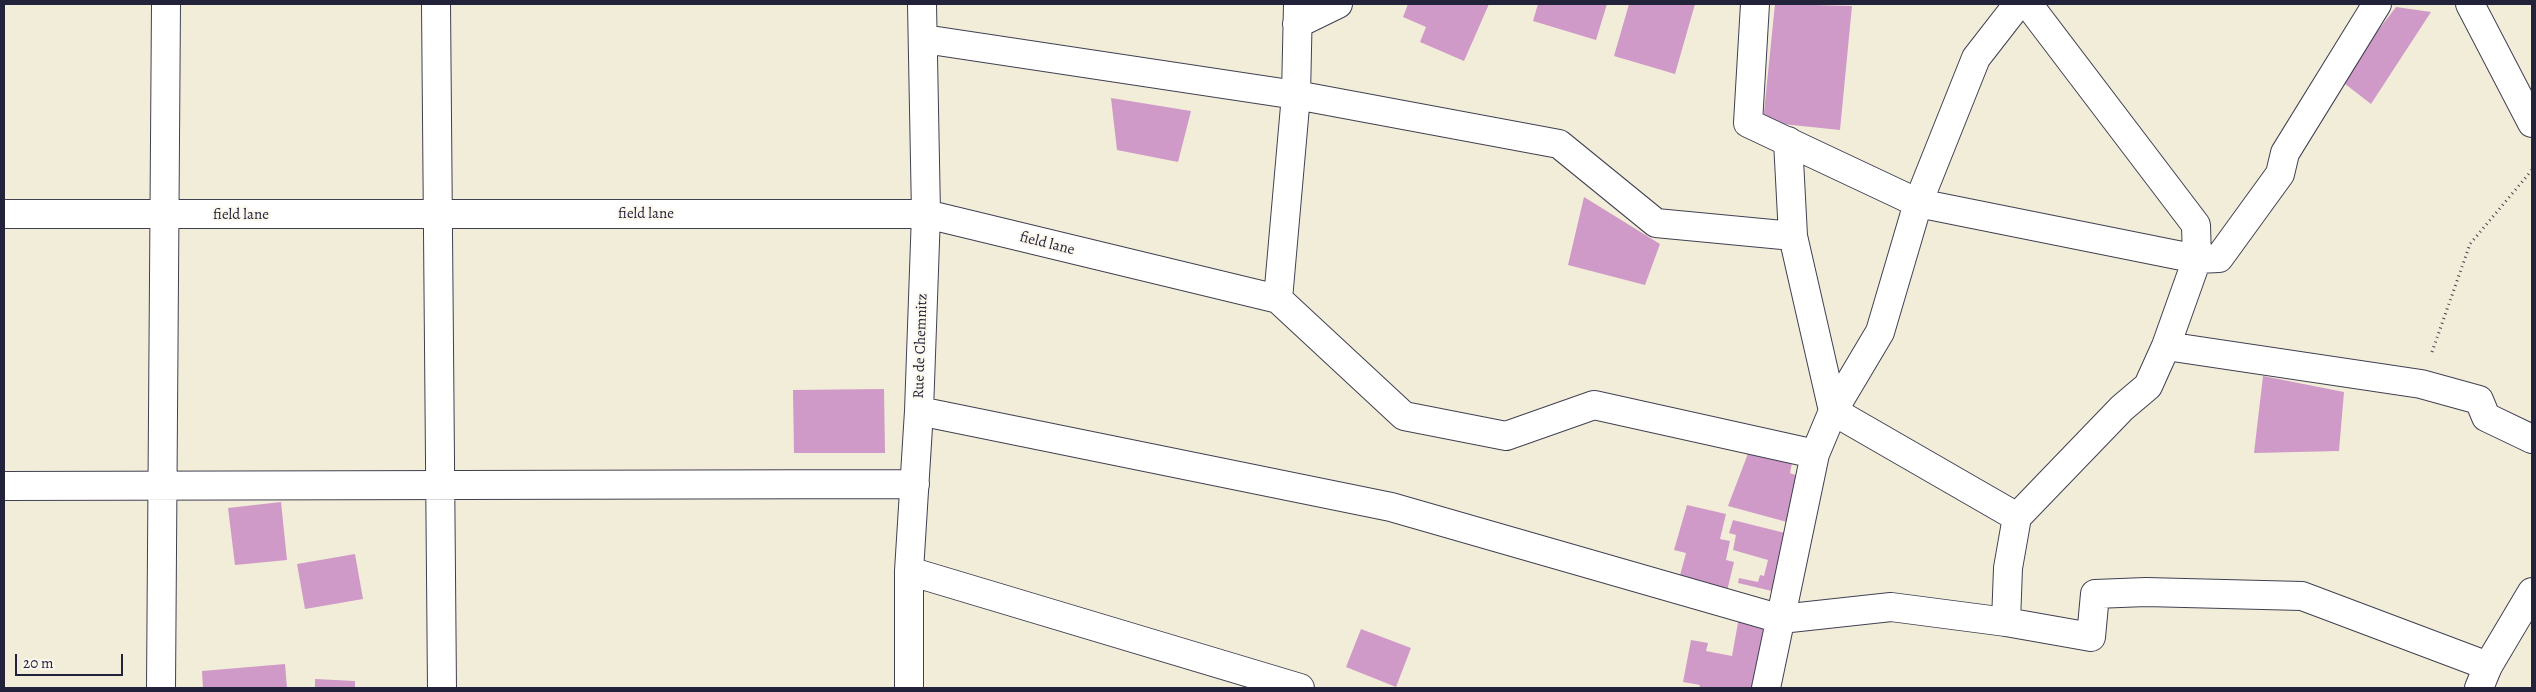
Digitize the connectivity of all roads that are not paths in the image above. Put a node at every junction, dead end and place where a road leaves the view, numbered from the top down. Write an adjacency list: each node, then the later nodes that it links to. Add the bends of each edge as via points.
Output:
1 (166, 4): 19 (street)
2 (436, 4): 17 (street)
3 (922, 4): 11 (street, Rue de Chemnitz)
4 (1338, 4): 10 (street)
5 (1755, 4): 14 (street, via 1748,124)
6 (2018, 4): 15 (street, via 1976,58)
7 (2028, 4): 21 (street, via 2196,225)
8 (2377, 4): 21 (street, via 2285,153 2280,174 2219,258)
9 (2470, 4): 13 (street)
10 (1298, 14): 12 (street)
11 (924, 38): 12 (street); 18 (street, Rue de Chemnitz)
12 (1296, 95): 20 (street, via 1559,144 1656,223); 22 (street)
13 (2532, 123)
14 (1788, 141): 15 (street); 20 (street)
15 (1918, 203): 21 (street); 25 (street, via 1880,332)
16 (4, 214): 19 (street, field lane)
17 (438, 214): 18 (street, field lane); 19 (street, field lane); 29 (street)
18 (926, 214): 22 (street, field lane); 24 (street, Rue de Chemnitz)
19 (164, 215): 31 (street)
20 (1793, 236): 25 (street)
21 (2197, 259): 23 (street)
22 (1278, 299): 27 (street, via 1404,416 1506,436 1594,404)
23 (2166, 346): 26 (street, via 2421,384 2479,400 2486,417); 32 (street, via 2148,386 2122,408)
24 (919, 411): 28 (street, Rue de Chemnitz); 35 (street, via 1391,508)
25 (1833, 411): 27 (street); 32 (street)
26 (2532, 439)
27 (1815, 454): 35 (street)
28 (915, 484): 29 (street); 33 (street, Rue de Chemnitz)
29 (440, 485): 31 (street); 39 (street)
30 (4, 486): 31 (street)
31 (162, 487): 38 (street)
32 (2017, 517): 36 (street, via 2008,568)
33 (909, 571): 40 (street, Rue de Chemnitz); 41 (street)
34 (2528, 608): 37 (street)
35 (1781, 619): 36 (street, via 1891,607); 42 (street)
36 (2006, 622): 37 (street, via 2091,637 2095,594 2302,596)
37 (2484, 677)
38 (161, 688)
39 (442, 688)
40 (909, 688)
41 (1300, 688)
42 (1766, 688)

